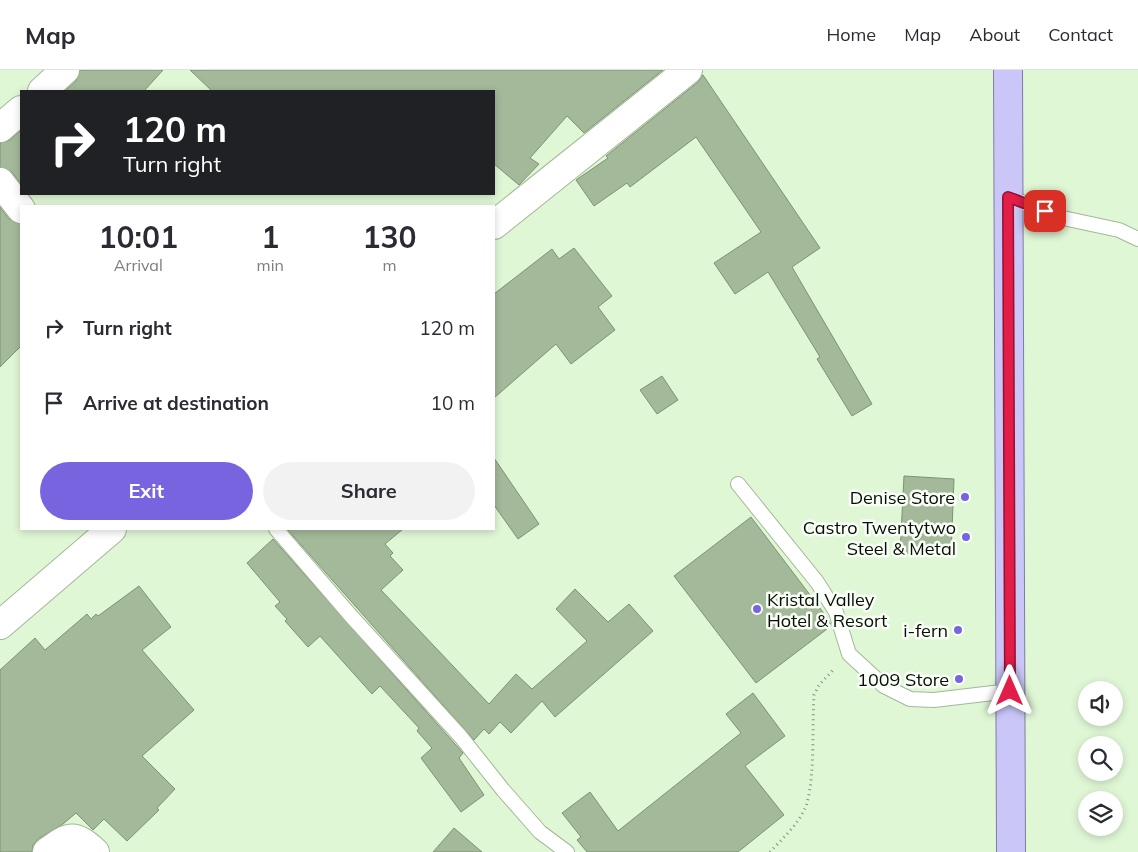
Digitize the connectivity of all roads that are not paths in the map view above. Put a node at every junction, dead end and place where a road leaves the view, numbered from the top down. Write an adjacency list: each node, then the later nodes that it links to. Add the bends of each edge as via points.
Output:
1 (65, 70): 4 (street)
2 (688, 70): 10 (street)
3 (1008, 70): 8 (highway)
4 (43, 90)
5 (20, 111): 6 (street)
6 (0, 128)
7 (0, 182): 9 (street)
8 (1008, 197): 11 (lane, via 1064,218 1119,230); 16 (highway)
9 (20, 208)
10 (495, 223)
11 (1138, 239)
12 (738, 484): 16 (lane, via 836,612 849,654 884,686 910,699 934,700)
13 (111, 530): 15 (street)
14 (277, 530): 19 (lane, via 461,737 540,832)
15 (0, 625)
16 (1010, 691): 20 (highway)
17 (46, 852): 18 (street, via 71,837)
18 (95, 852)
19 (567, 852)
20 (1011, 852)

